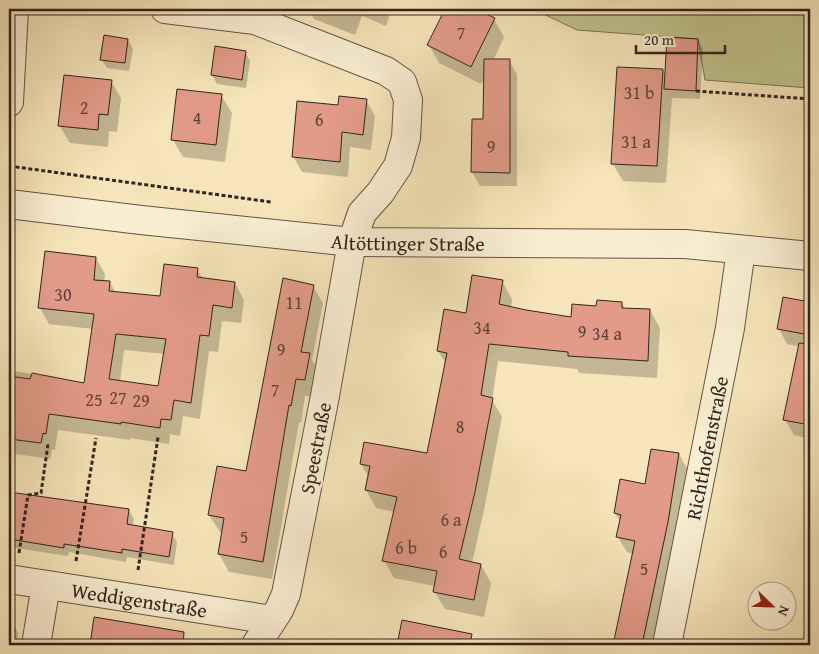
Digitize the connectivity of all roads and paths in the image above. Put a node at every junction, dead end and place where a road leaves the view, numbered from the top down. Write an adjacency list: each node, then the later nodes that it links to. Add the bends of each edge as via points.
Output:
1 (14, 9): 5 (street)
2 (166, 9): 7 (street, Speestraße, via 255,20 386,71 402,82 408,100 406,138 398,166 362,213)
3 (696, 90): 4 (path)
4 (810, 99)
5 (9, 102)
6 (9, 204): 7 (street, Altöttinger Straße)
7 (352, 242): 8 (street, Altöttinger Straße, via 685,244); 19 (street, Speestraße, via 286,594)
8 (742, 250): 9 (street, Altöttinger Straße); 22 (street, Richthofenstraße, via 730,328)
9 (810, 256)
10 (158, 437): 17 (path)
11 (96, 438): 15 (path)
12 (48, 444): 16 (path, via 41,494 28,495)
13 (14, 485): 14 (path)
14 (9, 525)
15 (75, 568)
16 (13, 570): 18 (street, Weddigenstraße)
17 (137, 574)
18 (46, 585): 19 (street, Weddigenstraße); 20 (street)
19 (272, 620): 21 (street, Speestraße)
20 (36, 645)
21 (256, 645)
22 (668, 645)

